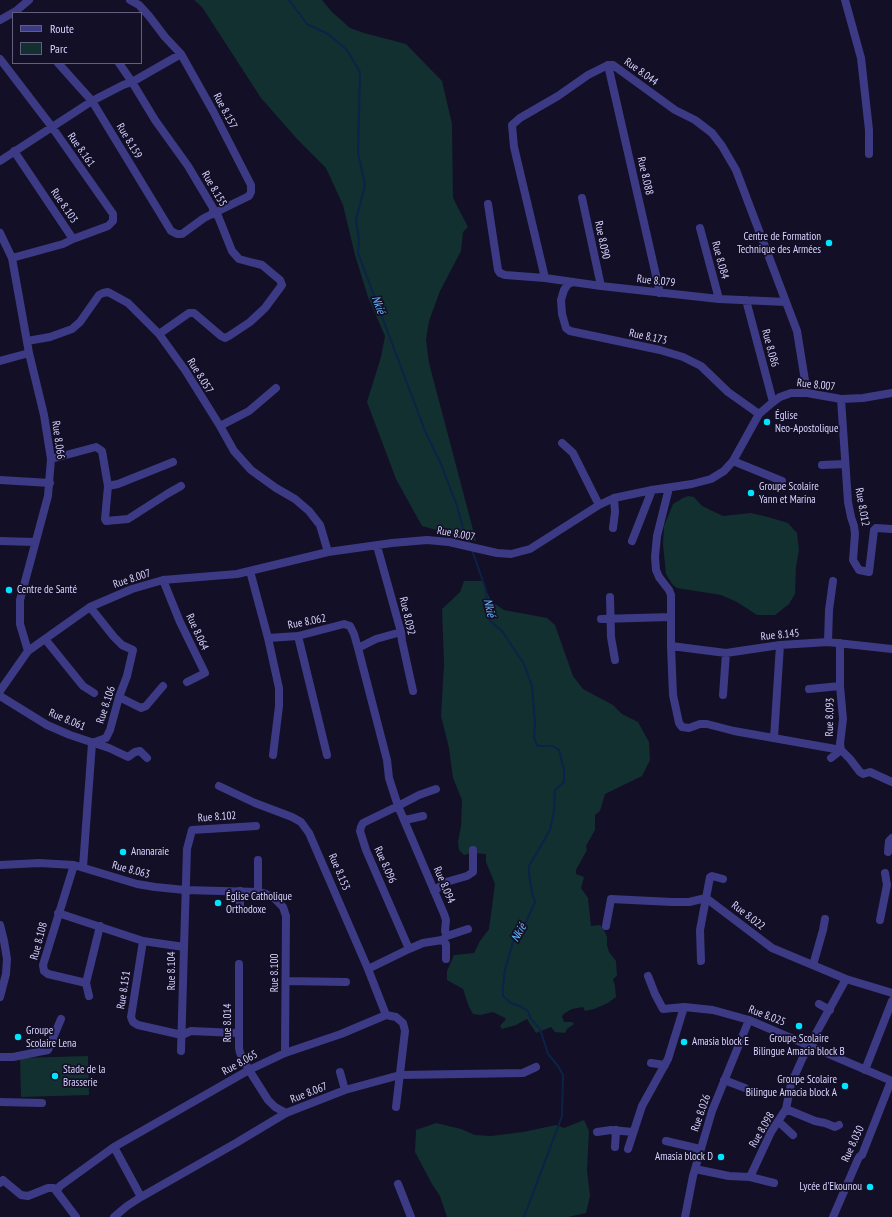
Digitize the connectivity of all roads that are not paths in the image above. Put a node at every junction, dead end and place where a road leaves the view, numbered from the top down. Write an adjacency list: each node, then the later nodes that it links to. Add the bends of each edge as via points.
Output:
1 (16, 0): 5 (street)
2 (29, 0): 5 (street)
3 (130, 0): 8 (street, via 139,5)
4 (845, 0): 17 (street, via 861,58)
5 (16, 12)
6 (12, 14): 7 (street)
7 (0, 20)
8 (181, 54): 13 (street); 21 (street, Rue 8.157, via 251,185 249,196)
9 (0, 59): 15 (street, Rue 8.161)
10 (59, 64): 14 (street, Rue 8.159)
11 (120, 64): 13 (street, Rue 8.155)
12 (608, 65): 26 (street, Rue 8.044, via 588,75 512,125 514,147); 29 (street, Rue 8.088); 32 (street, Rue 8.044, via 613,65 675,110 695,120 712,133 722,146 736,170)
13 (132, 82): 14 (street); 21 (street, Rue 8.155, via 188,166 213,208)
14 (92, 102): 15 (street); 21 (street, Rue 8.159, via 171,231 182,234)
15 (52, 127): 16 (street); 24 (street, Rue 8.161, via 113,214 113,221 108,226)
16 (14, 151): 18 (street); 24 (street, Rue 8.103)
17 (869, 154)
18 (0, 161)
19 (582, 198): 28 (street, Rue 8.090)
20 (488, 204): 26 (street, Rue 8.079, via 500,273)
21 (213, 213): 33 (street, Rue 8.155, via 218,216 232,251 240,259 262,264 282,285 265,308 250,322 225,338 194,313 188,312)
22 (700, 228): 30 (street, Rue 8.084)
23 (0, 233): 25 (street, Rue 8.066)
24 (73, 239): 25 (street, Rue 8.103)
25 (12, 258): 34 (street, Rue 8.066)
26 (545, 278): 27 (street, Rue 8.079)
27 (573, 282): 28 (street, Rue 8.079); 42 (street, Rue 8.173, via 564,290 561,300 566,328 570,331 683,357 701,366 728,392)
28 (601, 286): 29 (street, Rue 8.079)
29 (660, 293): 30 (street, Rue 8.079)
30 (719, 299): 31 (street, Rue 8.079)
31 (746, 300): 32 (street, Rue 8.079); 41 (street, Rue 8.086)
32 (786, 302): 38 (street, via 797,331)
33 (159, 334): 34 (street, Rue 8.057, via 128,303 108,292 99,295 72,329 50,337); 43 (street, Rue 8.057)
34 (27, 341): 35 (street, Rue 8.066)
35 (29, 353): 36 (street); 45 (street, Rue 8.066, via 44,415)
36 (0, 361)
37 (276, 388): 43 (street, via 249,411)
38 (807, 393): 40 (street, Rue 8.007); 41 (street, Rue 8.007, via 791,393)
39 (892, 393): 40 (street, Rue 8.007, via 863,398)
40 (841, 398): 48 (street, Rue 8.012)
41 (773, 402): 42 (street, Rue 8.007)
42 (759, 414): 46 (street, Rue 8.007)
43 (220, 426): 65 (street, Rue 8.057, via 234,451 251,470 309,511 320,525)
44 (562, 443): 58 (street, via 575,458)
45 (51, 459): 52 (street, Rue 8.066); 53 (street, via 100,448)
46 (733, 461): 51 (street); 55 (street, Rue 8.007, via 724,471 711,479)
47 (173, 462): 53 (street)
48 (845, 464): 49 (street); 60 (street, Rue 8.012, via 848,502 855,534 853,560 859,570 869,572 874,530)
49 (822, 465)
50 (0, 480): 52 (street)
51 (782, 481)
52 (50, 483): 63 (street, Rue 8.066)
53 (108, 486): 54 (street, via 106,522 128,519)
54 (181, 486)
55 (669, 488): 56 (street, Rue 8.007); 71 (street, via 657,536 655,557 656,570 671,595)
56 (652, 490): 57 (street, Rue 8.007); 62 (street)
57 (614, 498): 58 (street, Rue 8.007); 59 (street)
58 (599, 505): 64 (street, Rue 8.007, via 530,549 511,554 427,540)
59 (613, 528)
60 (892, 529)
61 (0, 541): 63 (street)
62 (632, 541)
63 (35, 542): 84 (street, Rue 8.066, via 19,612)
64 (377, 546): 65 (street, Rue 8.007); 74 (street, Rue 8.092)
65 (328, 552): 66 (street, Rue 8.007)
66 (250, 571): 67 (street, Rue 8.007); 77 (street)
67 (163, 580): 70 (street, Rue 8.007, via 132,589); 87 (street, Rue 8.064, via 205,673)
68 (833, 581): 78 (street)
69 (610, 597): 73 (street)
70 (90, 608): 76 (street, Rue 8.007); 96 (street, Rue 8.106, via 122,645 133,650)
71 (672, 617): 73 (street); 81 (street)
72 (601, 619): 73 (street)
73 (611, 620): 86 (street)
74 (401, 632): 82 (street, via 376,639); 92 (street, Rue 8.092)
75 (298, 636): 77 (street, Rue 8.062); 82 (street, Rue 8.062, via 344,624 350,626); 101 (street)
76 (45, 638): 84 (street, Rue 8.007); 93 (street, via 84,686)
77 (268, 638): 100 (street, via 279,688)
78 (828, 642): 79 (street, Rue 8.145); 80 (street, Rue 8.145)
79 (840, 643): 83 (street, Rue 8.145); 89 (street, Rue 8.093)
80 (780, 645): 85 (street, Rue 8.145); 97 (street)
81 (671, 646): 85 (street, Rue 8.145); 97 (street, via 673,695 682,727 707,724)
82 (358, 648): 107 (street, Rue 8.094)
83 (892, 650)
84 (28, 651): 91 (street, Rue 8.007)
85 (726, 653): 94 (street)
86 (615, 660)
87 (187, 682)
88 (163, 686): 96 (street, via 146,706 141,708)
89 (840, 686): 90 (street); 99 (street, Rue 8.093, via 843,719)
90 (809, 689)
91 (0, 691)
92 (413, 691)
93 (94, 693)
94 (723, 695)
95 (0, 696): 98 (street, Rue 8.061, via 47,725)
96 (119, 697): 98 (street, Rue 8.106, via 106,738)
97 (774, 738): 99 (street)
98 (92, 743): 102 (street, Rue 8.061, via 128,757 140,751); 117 (street)
99 (841, 750): 103 (street); 104 (street, Rue 8.093, via 863,774 870,772)
100 (273, 755)
101 (326, 755)
102 (147, 758)
103 (831, 758)
104 (892, 782)
105 (219, 786): 143 (street, Rue 8.153, via 301,822 318,852)
106 (436, 789): 107 (street, Rue 8.096)
107 (398, 806): 109 (street, Rue 8.094); 138 (street, Rue 8.096, via 363,823 360,831)
108 (423, 816): 109 (street)
109 (404, 820): 122 (street, Rue 8.094)
110 (256, 826): 120 (street, Rue 8.102, via 192,830 187,848)
111 (892, 838): 113 (street, via 889,840)
112 (473, 850): 122 (street, via 473,872 446,882)
113 (888, 852)
114 (258, 860): 123 (street)
115 (0, 865): 116 (street, Rue 8.063)
116 (74, 865): 117 (street, Rue 8.063); 127 (street, Rue 8.108)
117 (83, 867): 120 (street, Rue 8.063, via 137,884)
118 (885, 873): 129 (street, via 887,885)
119 (723, 879): 125 (street, via 710,877)
120 (185, 890): 121 (street, Rue 8.063); 137 (street)
121 (240, 891): 123 (street, Rue 8.063); 126 (street)
122 (434, 891): 134 (street, Rue 8.094, via 446,920)
123 (258, 892): 124 (street, Rue 8.063)
124 (274, 898): 146 (street, Rue 8.100, via 283,907 286,916)
125 (706, 898): 132 (street, via 689,902 611,899); 140 (street, via 700,930); 142 (street, Rue 8.022, via 767,946)
126 (240, 907)
127 (58, 913): 131 (street); 148 (street, Rue 8.108, via 43,965 44,971)
128 (825, 919): 142 (street)
129 (880, 920)
130 (0, 925): 135 (street)
131 (100, 926): 136 (street); 148 (street)
132 (606, 926)
133 (468, 929): 134 (street)
134 (445, 938): 138 (street); 139 (street, Rue 8.094)
135 (2, 940): 151 (street, via 7,960)
136 (143, 941): 137 (street, Rue 8.104); 160 (street, Rue 8.151, via 131,1017 133,1022)
137 (184, 947): 160 (street, Rue 8.104)
138 (409, 949): 143 (street)
139 (446, 959)
140 (701, 961)
141 (240, 964): 159 (street, Rue 8.014)
142 (813, 965): 145 (street, Rue 8.022)
143 (368, 969): 156 (street, Rue 8.153)
144 (648, 976): 154 (street, Rue 8.025, via 662,1008)
145 (846, 979): 149 (street, Rue 8.022); 155 (street, Rue 8.098)
146 (286, 981): 147 (street); 163 (street, Rue 8.100)
147 (346, 982)
148 (86, 983): 150 (street)
149 (892, 993)
150 (89, 996)
151 (0, 997)
152 (892, 1001): 169 (street)
153 (818, 1004): 155 (street)
154 (684, 1006): 158 (street, Rue 8.025); 166 (street)
155 (830, 1010): 161 (street, Rue 8.098)
156 (386, 1015): 163 (street, Rue 8.065); 171 (street, via 403,1023 405,1031)
157 (61, 1019): 164 (street, via 48,1050)
158 (750, 1020): 161 (street, Rue 8.025); 172 (street, Rue 8.026)
159 (239, 1032): 160 (street, Rue 8.151, via 236,1034 191,1031); 168 (street, Rue 8.014, via 240,1053)
160 (182, 1035): 162 (street, Rue 8.104)
161 (810, 1045): 169 (street, Rue 8.025); 179 (street, Rue 8.098, via 791,1084)
162 (181, 1051)
163 (285, 1053): 168 (street, Rue 8.065)
164 (0, 1057)
165 (651, 1063): 166 (street)
166 (665, 1065): 185 (street, via 645,1099)
167 (536, 1067): 171 (street, Rue 8.067, via 524,1073)
168 (249, 1070): 180 (street, Rue 8.014, via 268,1100); 188 (street, Rue 8.065)
169 (865, 1070): 173 (street, Rue 8.025)
170 (340, 1072): 175 (street)
171 (400, 1075): 175 (street, Rue 8.067); 178 (street)
172 (724, 1080): 174 (street); 191 (street, Rue 8.026)
173 (892, 1081): 203 (street, Rue 8.030)
174 (745, 1088)
175 (345, 1090): 180 (street, Rue 8.067)
176 (0, 1102): 177 (street)
177 (42, 1103)
178 (396, 1107)
179 (786, 1108): 181 (street, Rue 8.098); 182 (street, via 815,1121)
180 (286, 1113): 198 (street, Rue 8.067)
181 (778, 1121): 186 (street); 193 (street, Rue 8.098)
182 (839, 1126)
183 (616, 1130): 184 (street); 185 (street); 189 (street)
184 (597, 1132)
185 (633, 1132): 190 (street)
186 (793, 1135)
187 (666, 1141): 191 (street)
188 (114, 1147): 197 (street, Rue 8.065, via 60,1186); 198 (street)
189 (615, 1147)
190 (628, 1149)
191 (700, 1149): 192 (street, Rue 8.026)
192 (695, 1169): 193 (street, via 729,1176); 202 (street, Rue 8.026)
193 (750, 1177): 194 (street)
194 (774, 1183)
195 (0, 1184): 197 (street, via 3,1180 22,1195 28,1196 48,1188)
196 (398, 1184): 201 (street)
197 (57, 1191): 199 (street)
198 (141, 1197): 200 (street, Rue 8.067)
199 (76, 1217)
200 (114, 1217)
201 (411, 1217)
202 (685, 1217)
203 (833, 1217)

